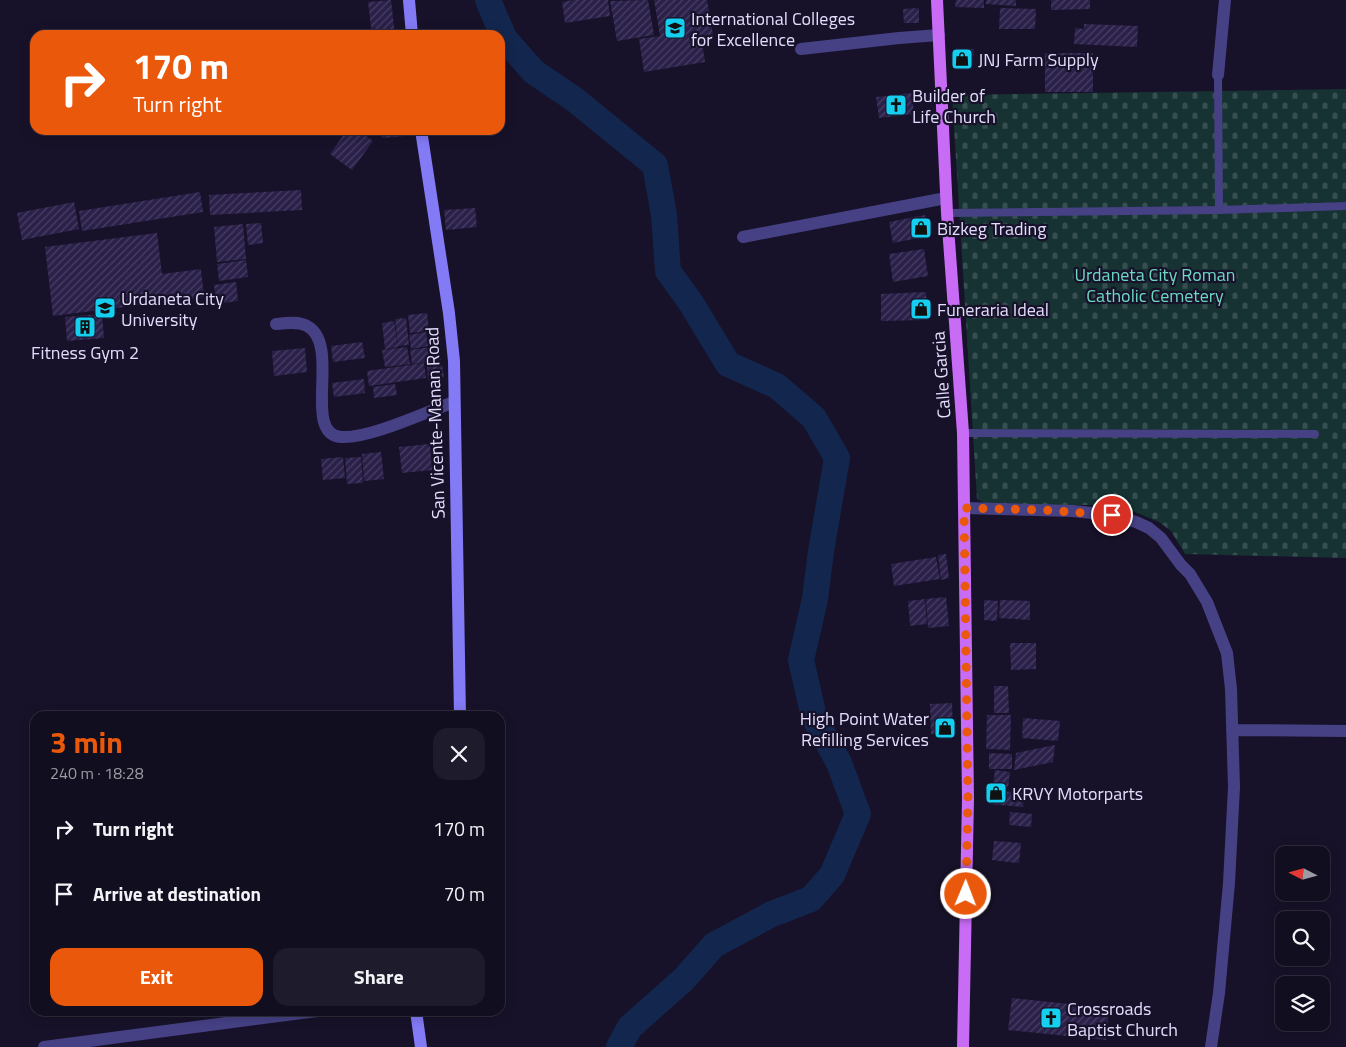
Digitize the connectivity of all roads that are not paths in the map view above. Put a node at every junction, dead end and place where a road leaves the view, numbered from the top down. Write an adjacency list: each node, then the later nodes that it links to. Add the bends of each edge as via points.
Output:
1 (409, 0): 4 (street)
2 (937, 0): 5 (main road, Calle Garcia)
3 (1225, 0): 7 (street)
4 (412, 30)
5 (938, 35): 6 (street); 9 (main road, Calle Garcia)
6 (801, 49)
7 (1218, 75): 11 (lane)
8 (422, 135): 15 (street, San Vicente-Manan Road, via 449,313)
9 (946, 198): 12 (main road, Calle Garcia); 13 (street)
10 (1346, 206): 11 (lane)
11 (1219, 210): 12 (lane)
12 (947, 213): 16 (main road, Calle Garcia)
13 (743, 237)
14 (276, 324): 15 (street, via 306,325 317,336 323,374 322,414 324,424 334,435 369,433)
15 (454, 402): 19 (street, San Vicente-Manan Road)
16 (963, 433): 17 (lane); 18 (main road, Calle Garcia)
17 (1315, 434)
18 (964, 508): 20 (street, via 1064,510 1112,515 1149,528 1190,574 1219,631 1227,654); 26 (main road, Calle Garcia, via 968,799)
19 (460, 711)
20 (1232, 730): 21 (street); 27 (street, via 1234,787 1229,883)
21 (1346, 731)
22 (279, 1016): 24 (street)
23 (417, 1016): 25 (street)
24 (44, 1047)
25 (421, 1047)
26 (963, 1047)
27 (1211, 1047)

